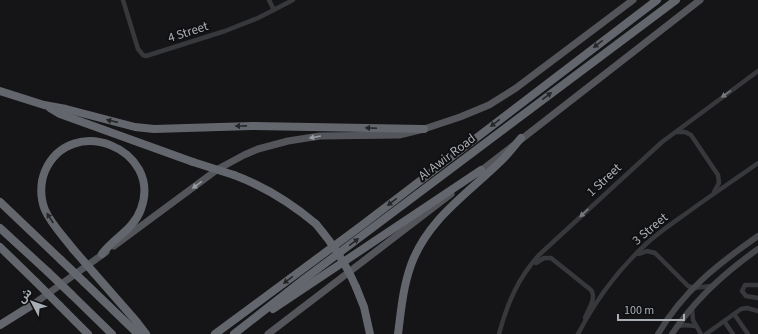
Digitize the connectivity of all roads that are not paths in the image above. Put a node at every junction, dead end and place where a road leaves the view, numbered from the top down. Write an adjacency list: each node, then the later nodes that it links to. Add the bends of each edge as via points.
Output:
1 (123, 0): 8 (street, 4 Street, via 138,49 146,56 225,31)
2 (269, 0): 8 (street)
3 (293, 0): 8 (street, 4 Street)
4 (633, 0): 12 (main road, via 516,88 489,105)
5 (657, 0): 47 (highway, Al Awir Road, one-way to 47)
6 (676, 0): 42 (highway, Al Awir Road, one-way to 6)
7 (700, 0): 14 (main road)
8 (274, 10)
9 (758, 72): 13 (street, 1 Street, one-way to 13)
10 (0, 91): 11 (highway)
11 (44, 105): 12 (highway, one-way to 11, via 252,126 154,129 135,127); 49 (highway, bridge, via 60,114 234,175 278,195 298,208 316,224 343,260 364,307)
12 (424, 129): 24 (main road, one-way to 24, via 399,135 320,136 258,149 218,169)
13 (674, 132): 17 (street, via 681,131 691,135 718,175 718,186); 26 (street, 1 Street, one-way to 26, via 539,255)
14 (521, 138): 16 (main road); 50 (highway, via 443,214 421,242 405,287)
15 (758, 163): 17 (street, 3 Street)
16 (481, 170): 42 (highway); 48 (main road)
17 (712, 195): 25 (street, 3 Street, via 667,227)
18 (0, 202): 45 (highway, bridge)
19 (0, 228): 44 (highway, bridge)
20 (758, 236): 30 (street, via 716,266)
21 (0, 247): 27 (highway)
22 (758, 249): 29 (street)
23 (0, 253): 27 (highway)
24 (102, 254): 32 (main road); 46 (highway, one-way to 24, bridge, via 73,249 44,210 41,196 42,181 50,162 65,148 80,142 101,142 121,149 133,161 144,187 142,209 135,221)
25 (629, 261): 30 (street, via 642,253 652,252 688,286); 37 (street, 3 Street, via 608,286)
26 (525, 273): 37 (street, via 541,259 549,257 591,290 593,298); 51 (street, 1 Street, via 509,300)
27 (33, 279): 43 (highway, bridge)
28 (758, 285): 31 (street, via 748,284 742,291 746,296)
29 (711, 286): 30 (street); 33 (street)
30 (694, 288): 53 (street, via 674,310)
31 (758, 298)
32 (32, 305): 38 (highway); 41 (main road)
33 (692, 306): 39 (street); 40 (street)
34 (758, 311): 35 (street, via 744,308)
35 (734, 314): 36 (street); 58 (street)
36 (724, 321): 56 (street); 57 (street)
37 (584, 323): 52 (street, 3 Street)
38 (0, 324)
39 (678, 326): 40 (street); 54 (street)
40 (695, 326): 55 (street)
41 (0, 329)
42 (235, 333)
43 (88, 334)
44 (112, 334)
45 (138, 334)
46 (146, 334)
47 (216, 334)
48 (268, 334)
49 (370, 334)
50 (398, 334)
51 (499, 334)
52 (578, 334)
53 (658, 334)
54 (672, 334)
55 (701, 334)
56 (706, 334)
57 (733, 334)
58 (748, 334)

